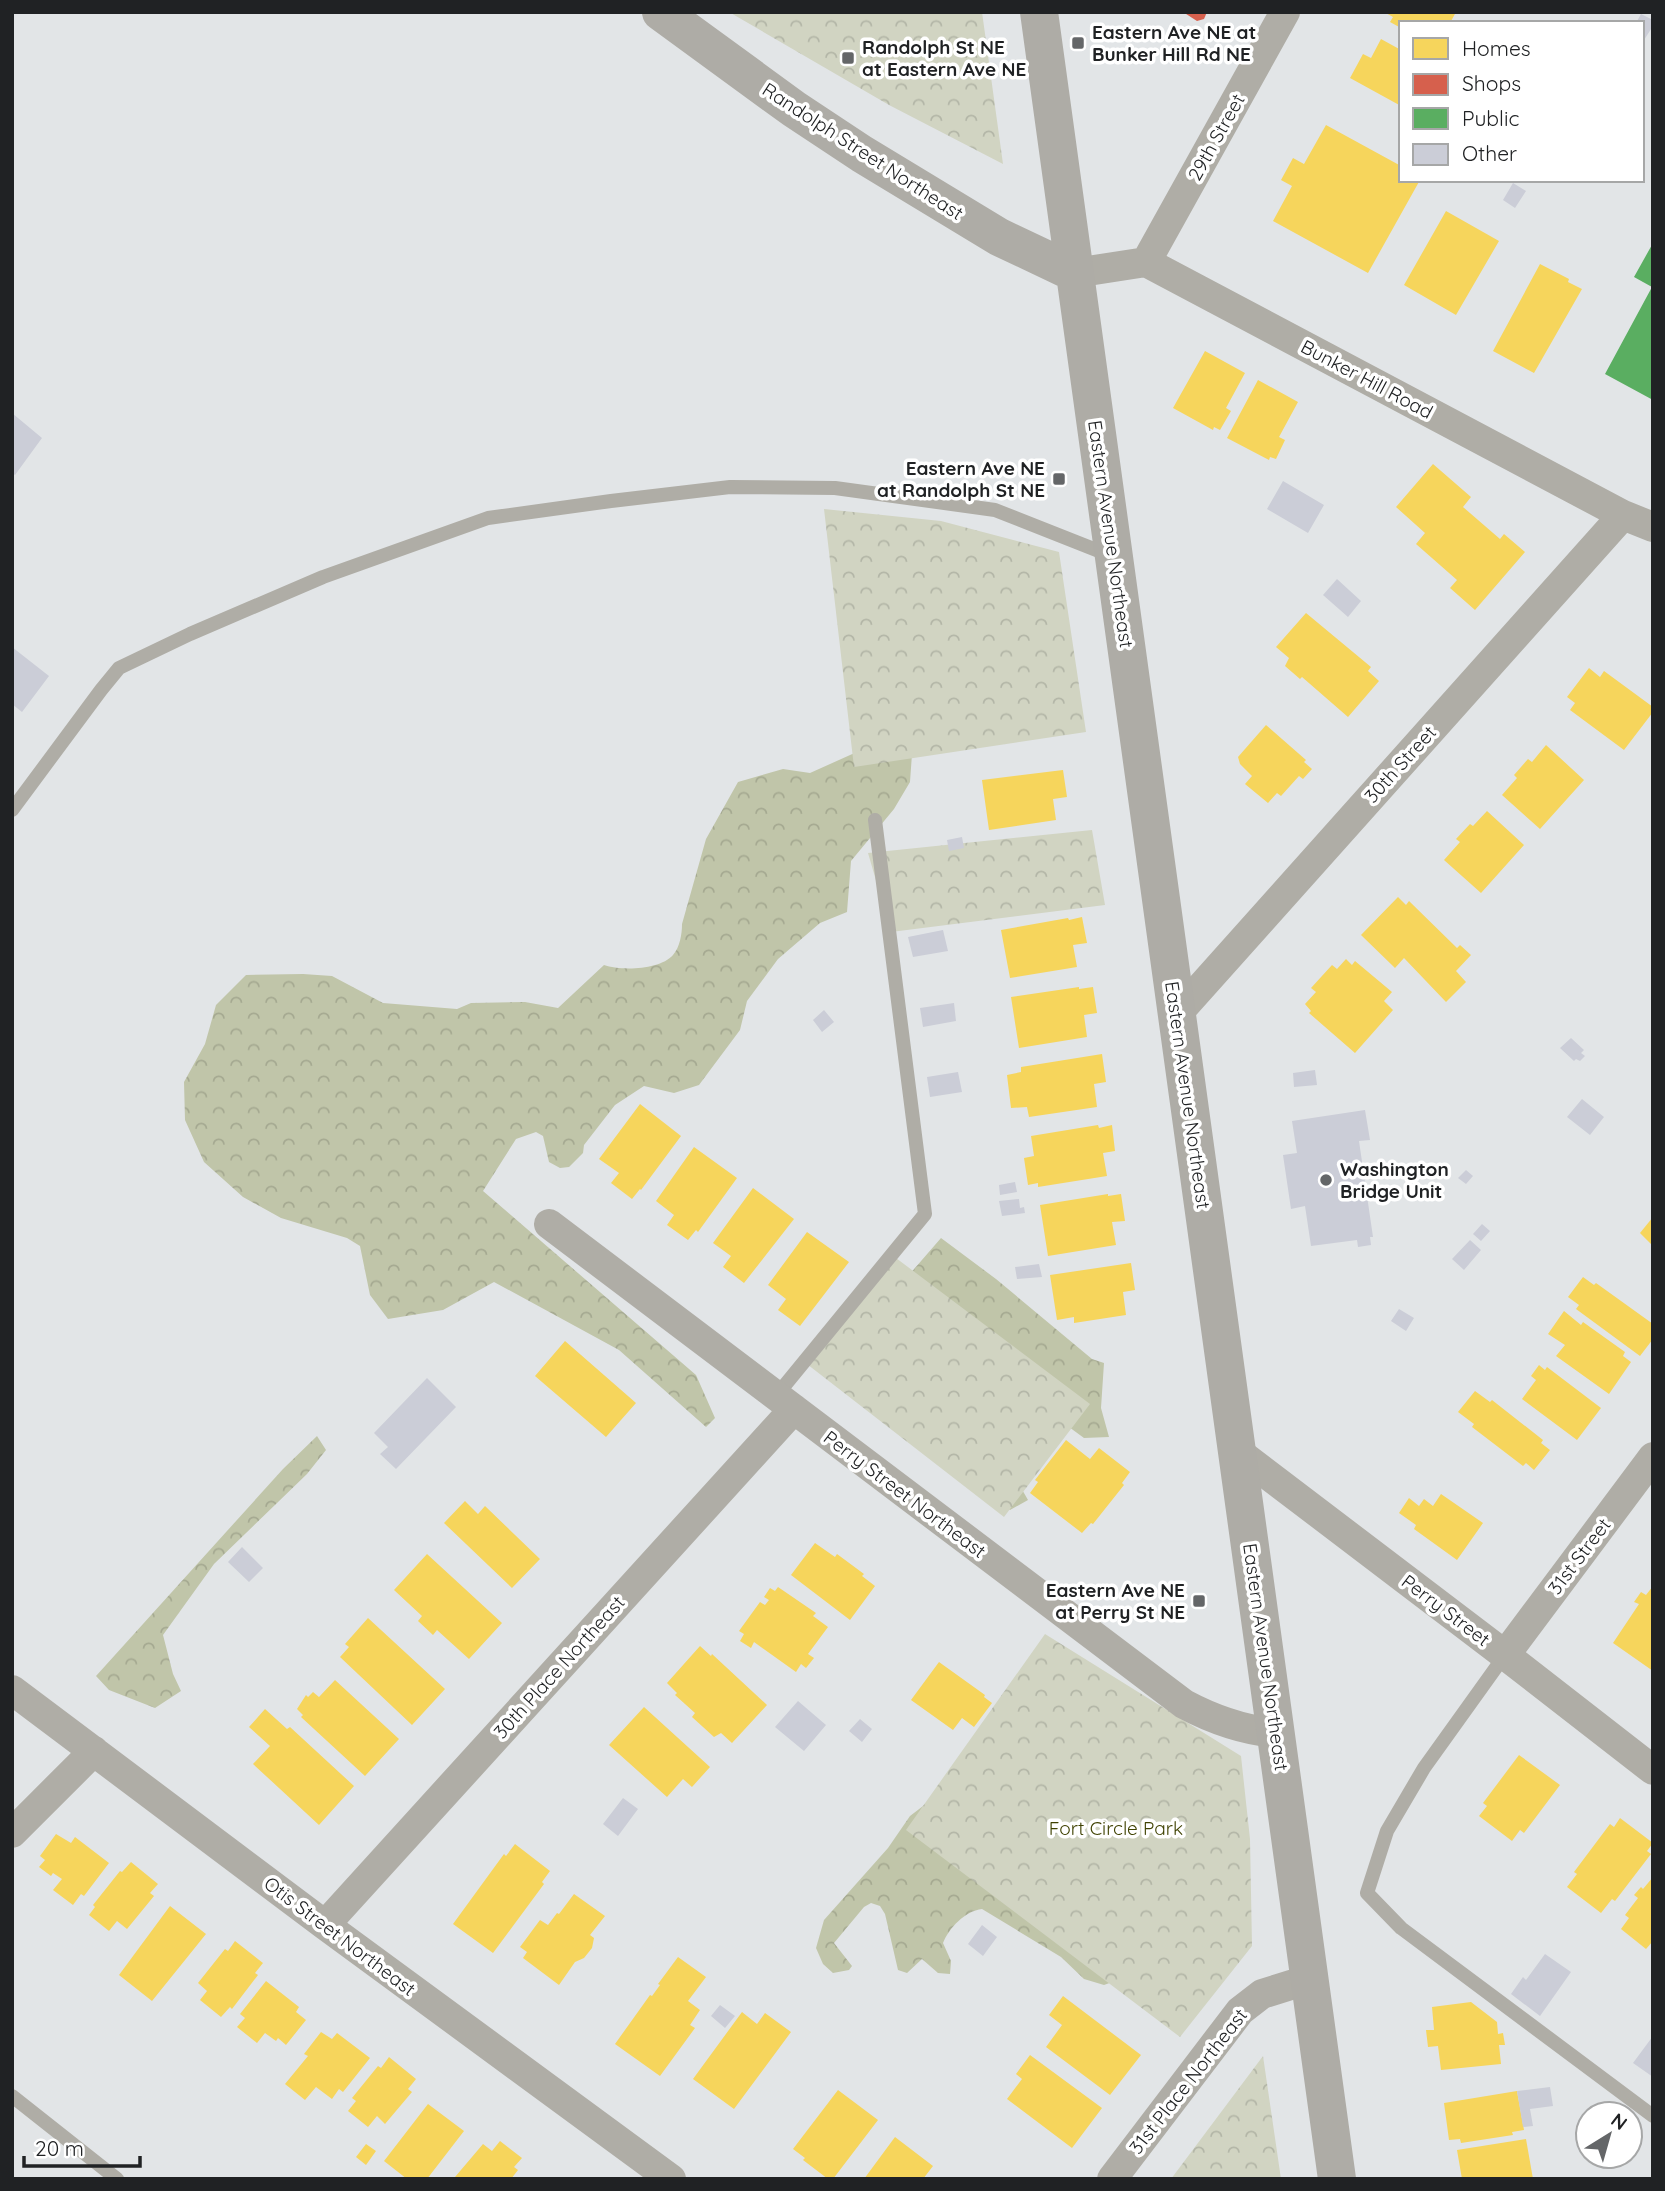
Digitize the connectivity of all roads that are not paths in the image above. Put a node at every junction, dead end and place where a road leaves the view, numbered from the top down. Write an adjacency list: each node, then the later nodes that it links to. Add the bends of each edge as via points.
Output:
1 (661, 12): 5 (main road, Randolph Street Northeast, via 873,161 999,237)
2 (1038, 12): 5 (main road, Eastern Avenue Northeast)
3 (1285, 12): 4 (street, 29th Street)
4 (1146, 262): 5 (street); 6 (street, Bunker Hill Road)
5 (1075, 273): 8 (main road, Eastern Avenue Northeast)
6 (1623, 515): 7 (street, Bunker Hill Road); 11 (street, 30th Street)
7 (1653, 527)
8 (1114, 557): 9 (lane, via 995,510 835,488 730,487 488,518 323,577 119,668); 11 (main road, Eastern Avenue Northeast)
9 (12, 810)
10 (875, 820): 13 (lane, via 925,1214)
11 (1177, 1014): 14 (main road, Eastern Avenue Northeast)
12 (549, 1224): 13 (street, Perry Street Northeast)
13 (785, 1402): 18 (street, Perry Street Northeast, via 1184,1704 1234,1726); 22 (street, 30th Place Northeast)
14 (1238, 1452): 16 (street, Perry Street); 18 (main road, Eastern Avenue Northeast)
15 (1653, 1457): 16 (street, 31st Street)
16 (1506, 1655): 20 (street, Perry Street); 25 (lane, via 1424,1768 1387,1831 1367,1893 1401,1928)
17 (12, 1690): 19 (street, Otis Street Northeast)
18 (1276, 1732): 23 (main road, Eastern Avenue Northeast)
19 (94, 1751): 21 (street); 22 (street, Otis Street Northeast)
20 (1653, 1770)
21 (12, 1833)
22 (325, 1925): 27 (street, Otis Street Northeast)
23 (1310, 1979): 28 (street, 31st Place Northeast, via 1262,1994 1240,2011); 29 (main road, Eastern Avenue Northeast)
24 (12, 2096): 26 (lane)
25 (1653, 2116)
26 (117, 2179)
27 (671, 2179)
28 (1112, 2179)
29 (1336, 2179)

